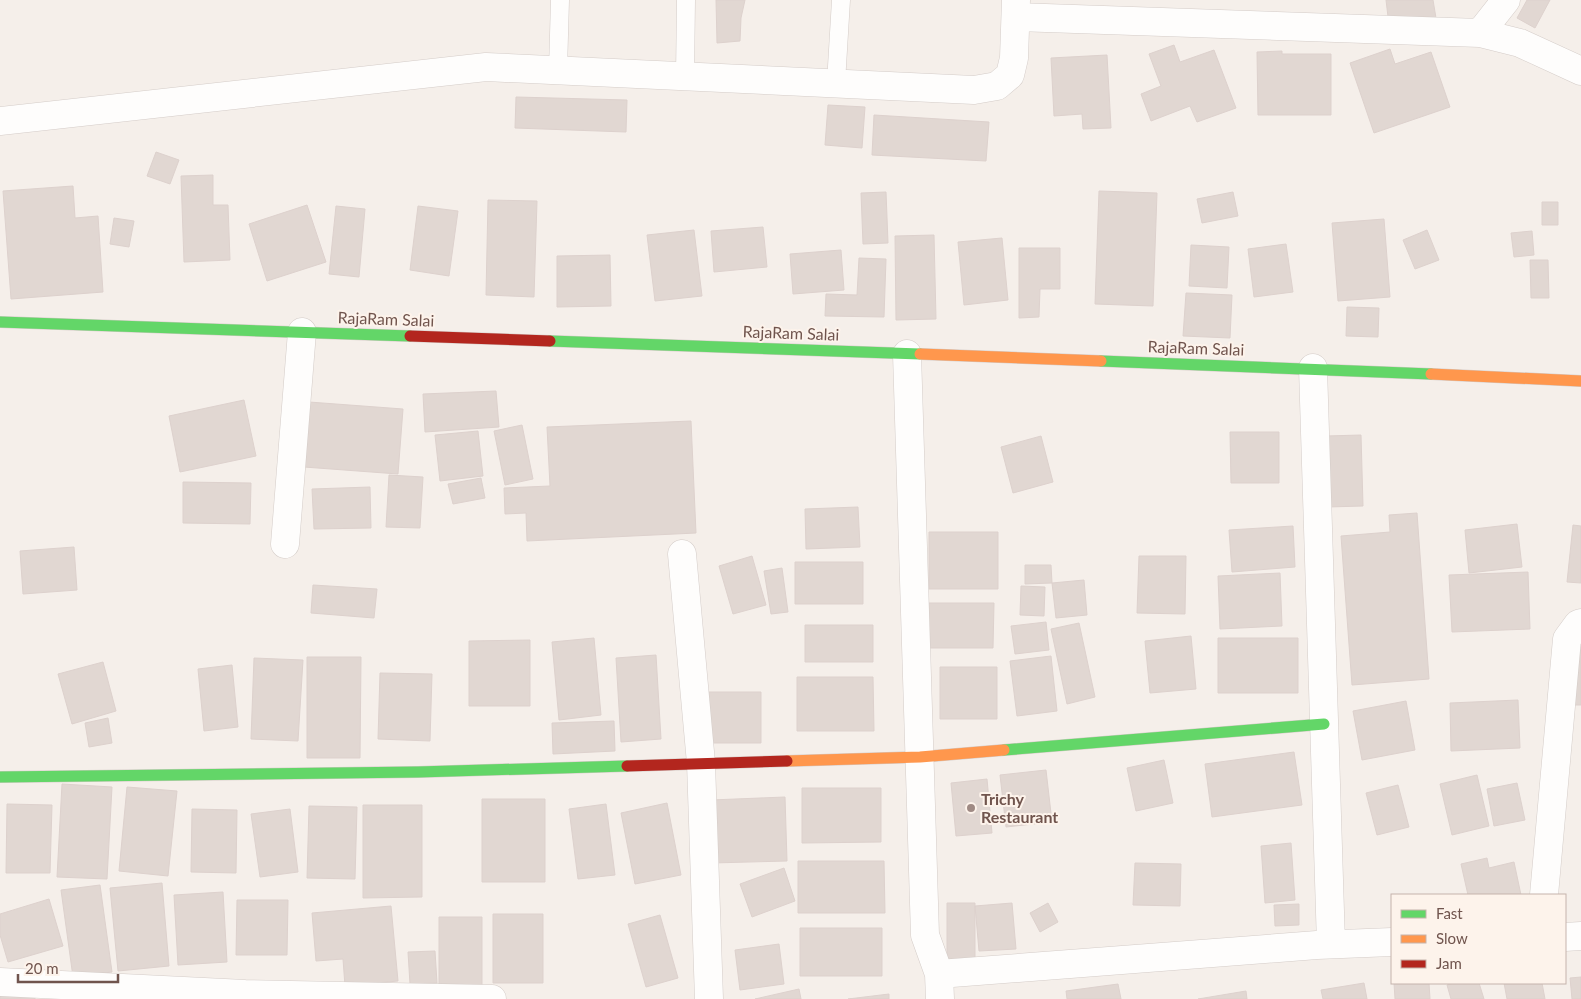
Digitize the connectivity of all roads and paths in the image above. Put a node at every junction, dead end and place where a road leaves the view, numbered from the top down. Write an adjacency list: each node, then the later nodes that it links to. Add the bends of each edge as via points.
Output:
1 (560, 0): 7 (lane)
2 (686, 0): 9 (lane)
3 (841, 0): 10 (lane)
4 (1506, 0): 6 (street)
5 (1016, 9): 6 (street); 10 (street, via 1014,58 1010,75 998,86 974,90)
6 (1480, 33): 8 (street, via 1520,43)
7 (558, 70): 9 (street); 11 (street, via 486,66)
8 (1581, 71)
9 (685, 76): 10 (street)
10 (836, 83)
11 (0, 121)
12 (0, 322): 13 (street, RajaRam Salai)
13 (302, 332): 14 (street, RajaRam Salai); 17 (street)
14 (908, 354): 15 (street, RajaRam Salai); 22 (street)
15 (1313, 368): 16 (street, RajaRam Salai); 21 (street)
16 (1581, 381)
17 (285, 544)
18 (682, 554): 23 (street)
19 (1581, 623): 20 (street, via 1567,638)
20 (1570, 717): 25 (street)
21 (1324, 724): 22 (street); 29 (street)
22 (920, 757): 23 (street); 31 (street, via 925,935)
23 (701, 763): 24 (street, via 418,772); 33 (street)
24 (0, 777)
25 (1544, 894)
26 (1566, 936): 27 (street)
27 (1581, 936)
28 (1391, 942): 29 (street)
29 (1331, 944): 31 (street)
30 (0, 982): 32 (street, via 246,994)
31 (940, 987)
32 (492, 999)
33 (709, 999)

